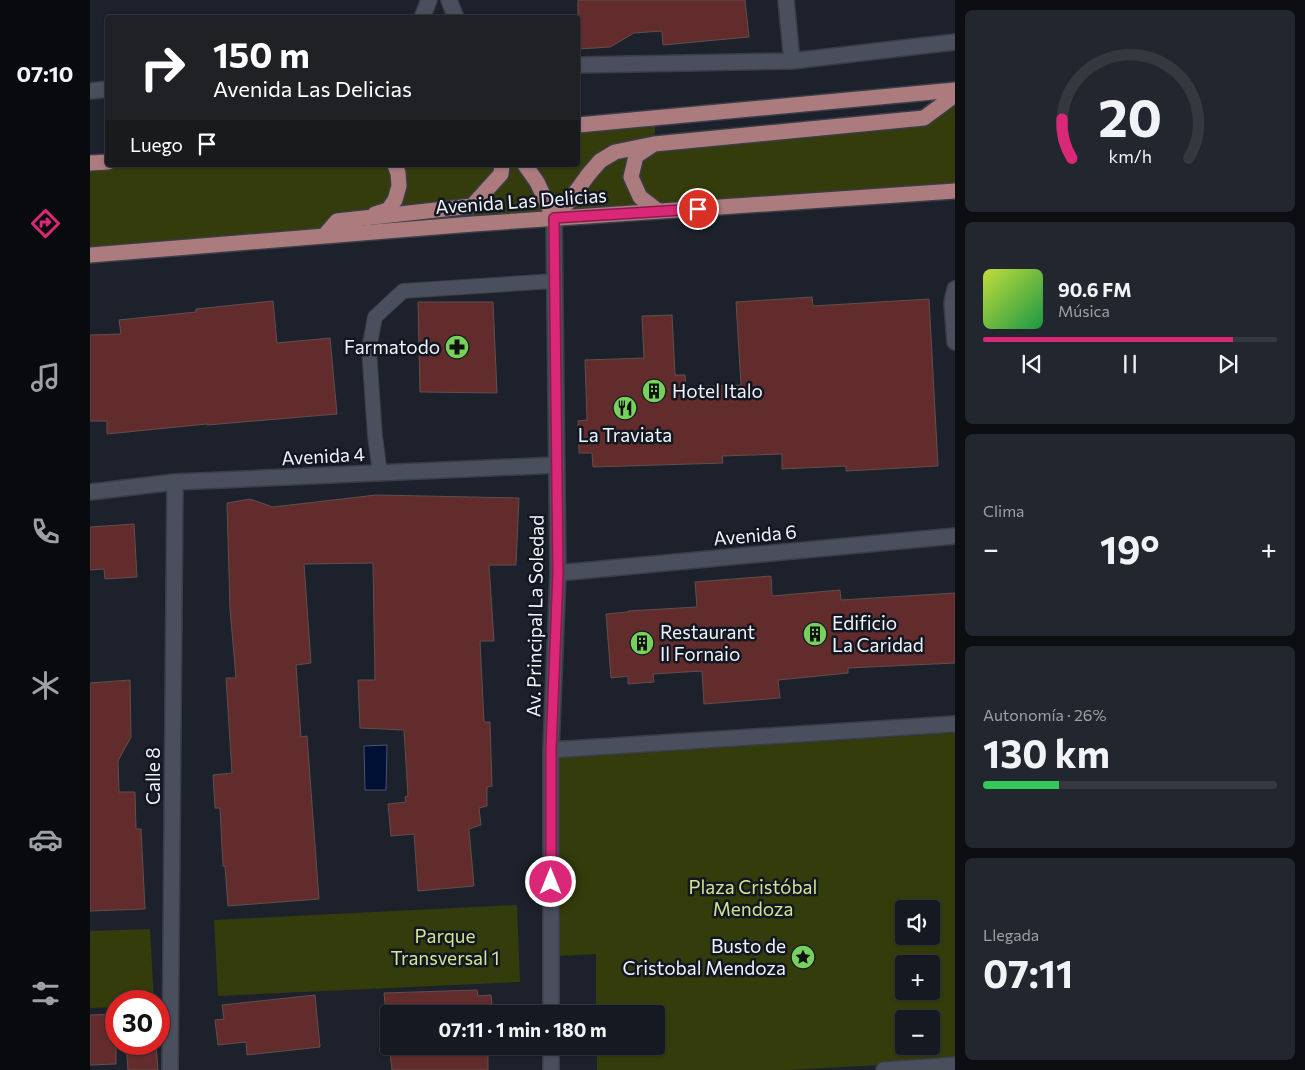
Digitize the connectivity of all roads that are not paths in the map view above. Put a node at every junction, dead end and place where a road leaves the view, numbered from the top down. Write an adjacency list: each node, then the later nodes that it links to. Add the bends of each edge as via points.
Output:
1 (429, 0): 4 (street)
2 (449, 0): 5 (street)
3 (786, 0): 7 (street)
4 (423, 15)
5 (455, 15)
6 (955, 42): 7 (street)
7 (792, 61): 8 (street)
8 (580, 65)
9 (105, 89): 10 (street)
10 (90, 90)
11 (955, 90): 13 (main road)
12 (955, 95): 14 (main road, via 924,118)
13 (580, 125)
14 (654, 144): 21 (main road, via 636,156 631,177 640,197); 23 (main road, via 615,152 600,161)
15 (105, 162): 16 (main road)
16 (90, 163)
17 (395, 167): 22 (main road, via 399,186 395,200 388,210)
18 (502, 167): 22 (main road, via 501,174 472,206)
19 (526, 167): 23 (main road)
20 (955, 191): 21 (main road, Avenida Las Delicias)
21 (658, 211): 23 (main road, Avenida Las Delicias)
22 (364, 218): 24 (main road, via 337,221)
23 (554, 218): 24 (main road, Avenida Las Delicias); 26 (street, Av. Principal La Soledad)
24 (326, 235): 25 (main road, Avenida Las Delicias)
25 (90, 255)
26 (555, 281): 29 (street, Av. Principal La Soledad); 30 (lane, via 403,291 375,317 369,349)
27 (955, 289): 28 (street, via 952,303)
28 (955, 342)
29 (557, 465): 30 (street, Avenida 4); 34 (street, Av. Principal La Soledad)
30 (380, 473): 31 (street, Avenida 4)
31 (175, 482): 32 (street, Avenida 4); 40 (street, Calle 8)
32 (90, 492)
33 (955, 536): 34 (street, Avenida 6)
34 (558, 573): 36 (street, Av. Principal La Soledad)
35 (955, 724): 36 (street)
36 (551, 750): 37 (street, Av. Principal La Soledad)
37 (551, 1005)
38 (551, 1055): 41 (street)
39 (955, 1065): 42 (street)
40 (170, 1070)
41 (551, 1070)
42 (884, 1070)

